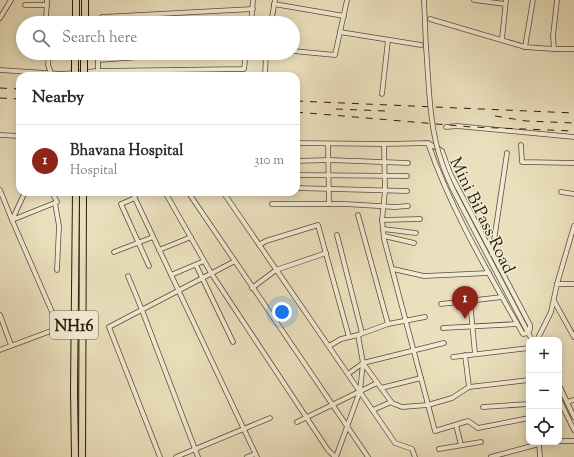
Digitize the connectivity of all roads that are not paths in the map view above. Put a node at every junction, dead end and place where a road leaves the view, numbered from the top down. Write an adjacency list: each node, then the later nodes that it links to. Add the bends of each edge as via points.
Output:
1 (11, 0): 23 (street)
2 (47, 0): 14 (street)
3 (76, 0): 17 (highway)
4 (85, 0): 18 (highway)
5 (253, 0): 15 (street)
6 (347, 0): 22 (street)
7 (424, 0): 133 (street, Mini BiPass Road, bridge, via 435,136 441,163)
8 (474, 0): 12 (street)
9 (533, 0): 29 (street)
10 (557, 0): 30 (street)
11 (274, 2): 21 (street); 22 (street)
12 (506, 2): 26 (street)
13 (25, 5): 14 (street)
14 (47, 5): 16 (street)
15 (253, 9): 19 (street); 20 (street)
16 (46, 16)
17 (76, 16)
18 (85, 16)
19 (115, 16)
20 (252, 16)
21 (272, 16)
22 (344, 16): 25 (street)
23 (0, 18)
24 (430, 19): 26 (street)
25 (340, 32): 27 (street); 32 (street, via 335,55)
26 (502, 39): 29 (street)
27 (388, 40): 28 (street); 47 (street)
28 (421, 45)
29 (525, 47): 30 (street)
30 (554, 49): 31 (street)
31 (574, 49)
32 (300, 52)
33 (48, 60): 42 (street)
34 (75, 60): 43 (highway, bridge)
35 (84, 60): 44 (highway, bridge)
36 (98, 60): 40 (street)
37 (245, 60): 40 (street, via 244,69)
38 (266, 60): 46 (street)
39 (0, 70): 41 (street)
40 (98, 71): 45 (street)
41 (34, 72)
42 (51, 72)
43 (75, 72)
44 (84, 72)
45 (86, 72)
46 (265, 72)
47 (382, 94)
48 (446, 127): 51 (street)
49 (0, 135): 50 (street)
50 (16, 136)
51 (574, 137)
52 (300, 143): 54 (street)
53 (428, 143): 55 (street); 104 (street, via 442,151 450,173); 113 (street, via 453,205)
54 (328, 144): 55 (street); 59 (street)
55 (384, 144): 60 (street)
56 (521, 145): 62 (street, via 522,162)
57 (507, 153): 104 (street)
58 (300, 160): 59 (street)
59 (329, 160): 60 (street); 64 (street)
60 (384, 162): 61 (street); 65 (street)
61 (408, 163)
62 (574, 163)
63 (300, 175): 64 (street)
64 (329, 175): 65 (street); 68 (street)
65 (384, 176): 66 (street); 70 (street)
66 (407, 176)
67 (300, 188): 68 (street)
68 (329, 189): 70 (street); 84 (street)
69 (0, 190): 89 (street)
70 (384, 191): 71 (street); 85 (street)
71 (407, 192)
72 (561, 192): 73 (street)
73 (574, 194)
74 (23, 196): 89 (street)
75 (54, 196): 82 (street, via 57,202)
76 (76, 196): 185 (highway, NH16)
77 (83, 196): 186 (highway, NH16)
78 (167, 196): 97 (street)
79 (191, 196): 106 (street)
80 (226, 196): 100 (street)
81 (135, 198): 96 (street); 98 (street, via 121,204)
82 (54, 203): 89 (street); 110 (street, via 58,226)
83 (272, 204): 84 (street)
84 (329, 204): 85 (street)
85 (383, 206): 86 (street); 90 (street)
86 (408, 206)
87 (358, 215): 129 (street)
88 (420, 219): 90 (street)
89 (12, 220): 141 (street, via 60,328)
90 (382, 220): 92 (street)
91 (574, 226): 117 (street)
92 (383, 229): 93 (street); 95 (street)
93 (416, 233)
94 (336, 235): 134 (street)
95 (384, 236): 99 (street); 109 (street)
96 (153, 237): 98 (street); 101 (street)
97 (190, 237): 101 (street); 105 (street)
98 (139, 243): 102 (street); 108 (street)
99 (414, 244)
100 (260, 245): 103 (street, via 318,225); 111 (street)
101 (159, 250): 115 (street)
102 (114, 252)
103 (326, 253): 111 (street); 135 (street)
104 (492, 254): 133 (street, via 530,325)
105 (204, 261): 107 (street); 112 (street)
106 (235, 261): 112 (street); 119 (street)
107 (196, 265): 115 (street); 116 (street)
108 (149, 266)
109 (393, 269): 113 (street, via 424,276); 128 (street)
110 (57, 270)
111 (276, 270): 119 (street); 142 (street)
112 (211, 273): 116 (street); 169 (street)
113 (489, 273): 121 (street)
114 (128, 276): 125 (street)
115 (171, 276): 120 (street)
116 (203, 278): 120 (street); 139 (street)
117 (557, 284): 118 (street); 123 (street)
118 (574, 284)
119 (252, 288): 162 (street)
120 (179, 291): 125 (street); 174 (street)
121 (502, 297): 122 (street); 130 (street)
122 (470, 301): 124 (street); 131 (street)
123 (554, 301): 137 (street); 138 (street)
124 (441, 304)
125 (142, 310): 182 (street); 187 (street, via 109,326)
126 (0, 316): 141 (street)
127 (426, 316): 128 (street)
128 (406, 320): 129 (street); 144 (street)
129 (388, 324): 134 (street)
130 (517, 324): 131 (street); 133 (street, via 523,334)
131 (472, 327): 132 (street); 146 (street)
132 (443, 328)
133 (528, 333): 136 (street, Mini BiPass Road)
134 (360, 334): 135 (street); 149 (street)
135 (349, 337): 142 (street)
136 (530, 337)
137 (538, 337)
138 (574, 337)
139 (233, 342)
140 (444, 342): 144 (street)
141 (11, 345): 145 (street)
142 (329, 346): 150 (street)
143 (526, 348): 146 (street)
144 (414, 349): 149 (street); 151 (street)
145 (0, 350)
146 (475, 354): 147 (street)
147 (465, 355): 148 (street); 154 (street)
148 (453, 356)
149 (363, 363): 150 (street); 153 (street); 156 (street)
150 (348, 374): 156 (street)
151 (422, 378): 155 (street); 163 (street)
152 (526, 380): 154 (street)
153 (377, 383): 155 (street); 156 (street)
154 (469, 387): 163 (street, via 452,398)
155 (381, 388): 159 (street)
156 (360, 391): 162 (street); 166 (street); 173 (street)
157 (562, 391): 160 (street)
158 (574, 400): 160 (street)
159 (391, 402): 163 (street, via 402,407); 166 (street)
160 (568, 402): 167 (street)
161 (526, 404): 165 (street)
162 (332, 405): 169 (street); 173 (street)
163 (428, 405): 172 (street, via 435,431)
164 (562, 405): 175 (street)
165 (483, 407)
166 (373, 410): 193 (street, via 395,443 412,449)
167 (574, 417)
168 (270, 418): 174 (street)
169 (307, 418): 171 (street); 191 (street)
170 (526, 419): 172 (street, via 478,428 468,421)
171 (297, 422)
172 (456, 425): 179 (street)
173 (347, 426): 191 (street); 192 (street)
174 (244, 429): 182 (street); 184 (street)
175 (574, 430)
176 (562, 441): 177 (street)
177 (574, 441)
178 (481, 442): 179 (street)
179 (461, 445): 183 (street)
180 (532, 445): 194 (street)
181 (539, 445): 195 (street)
182 (195, 449): 188 (street); 189 (street)
183 (440, 449)
184 (256, 455): 190 (street)
185 (75, 457)
186 (82, 457)
187 (160, 457)
188 (176, 457)
189 (198, 457)
190 (247, 457)
191 (335, 457)
192 (368, 457)
193 (414, 457)
194 (491, 457)
195 (540, 457)

